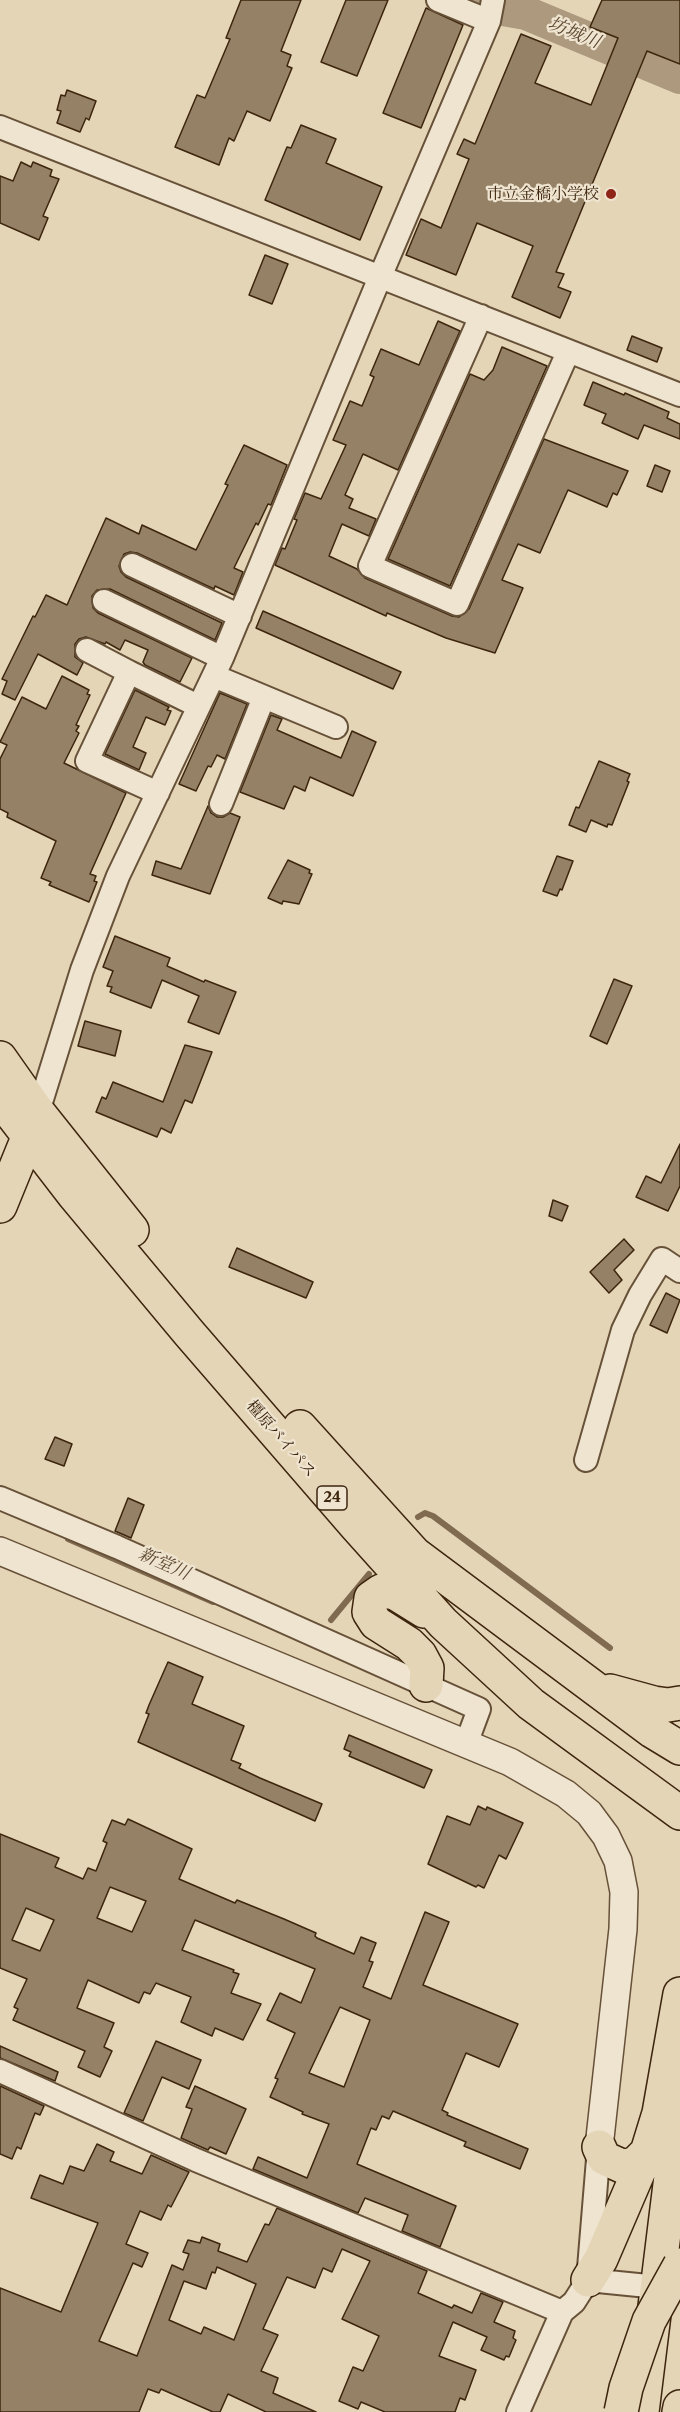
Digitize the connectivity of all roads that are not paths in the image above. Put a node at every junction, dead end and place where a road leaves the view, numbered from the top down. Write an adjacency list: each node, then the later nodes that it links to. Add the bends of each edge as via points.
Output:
1 (438, 0): 2 (street)
2 (491, 9): 4 (street)
3 (0, 127): 4 (street)
4 (380, 277): 5 (street); 10 (street)
5 (481, 316): 6 (street); 6 (street, via 370,566 457,604)
6 (568, 352): 7 (street)
7 (680, 396)
8 (132, 565): 10 (street)
9 (104, 601): 12 (street)
10 (240, 616): 12 (street)
11 (87, 650): 13 (street)
12 (218, 667): 14 (street); 15 (street)
13 (129, 672): 15 (street); 17 (street, via 87,761)
14 (264, 697): 16 (street); 18 (street)
15 (198, 706): 17 (street)
16 (336, 727)
17 (158, 793): 21 (street, via 98,928)
18 (221, 804)
19 (0, 1058): 21 (main road, 橿原バイパス / 24)
20 (0, 1099): 21 (main road, 橿原バイパス / 24)
21 (33, 1125): 22 (main road); 27 (main road, 橿原バイパス / 24, via 74,1196); 29 (main road, 橿原バイパス / 24, via 215,1334 415,1554)
22 (0, 1206)
23 (680, 1271): 24 (street, via 662,1259 640,1295 623,1330)
24 (586, 1460)
25 (0, 1498): 28 (street, via 117,1546)
26 (0, 1551): 31 (street)
27 (444, 1623): 28 (main road, via 395,1593 381,1591 371,1598 371,1618 420,1655 427,1668); 33 (main road, 橿原バイパス / 24, via 531,1704)
28 (426, 1685): 31 (street, via 479,1709)
29 (594, 1687): 30 (main road, via 654,1703); 32 (main road, 橿原バイパス / 24)
30 (680, 1702)
31 (466, 1744): 37 (street, via 531,1773 566,1794 589,1813 618,1862 624,1892 623,1929)
32 (680, 1748)
33 (680, 1813)
34 (680, 1994): 38 (main road, via 659,2113)
35 (0, 2071): 42 (street, via 216,2168)
36 (680, 2103): 38 (main road)
37 (599, 2147): 38 (main road, via 604,2158 624,2167); 40 (street)
38 (666, 2155): 40 (main road); 46 (main road)
39 (680, 2265): 45 (main road, bridge, via 649,2321)
40 (588, 2280): 41 (street); 42 (street, via 574,2302)
41 (648, 2286)
42 (562, 2312): 44 (street)
43 (680, 2407): 47 (main road)
44 (518, 2412)
45 (621, 2412)
46 (642, 2412)
47 (679, 2412)

